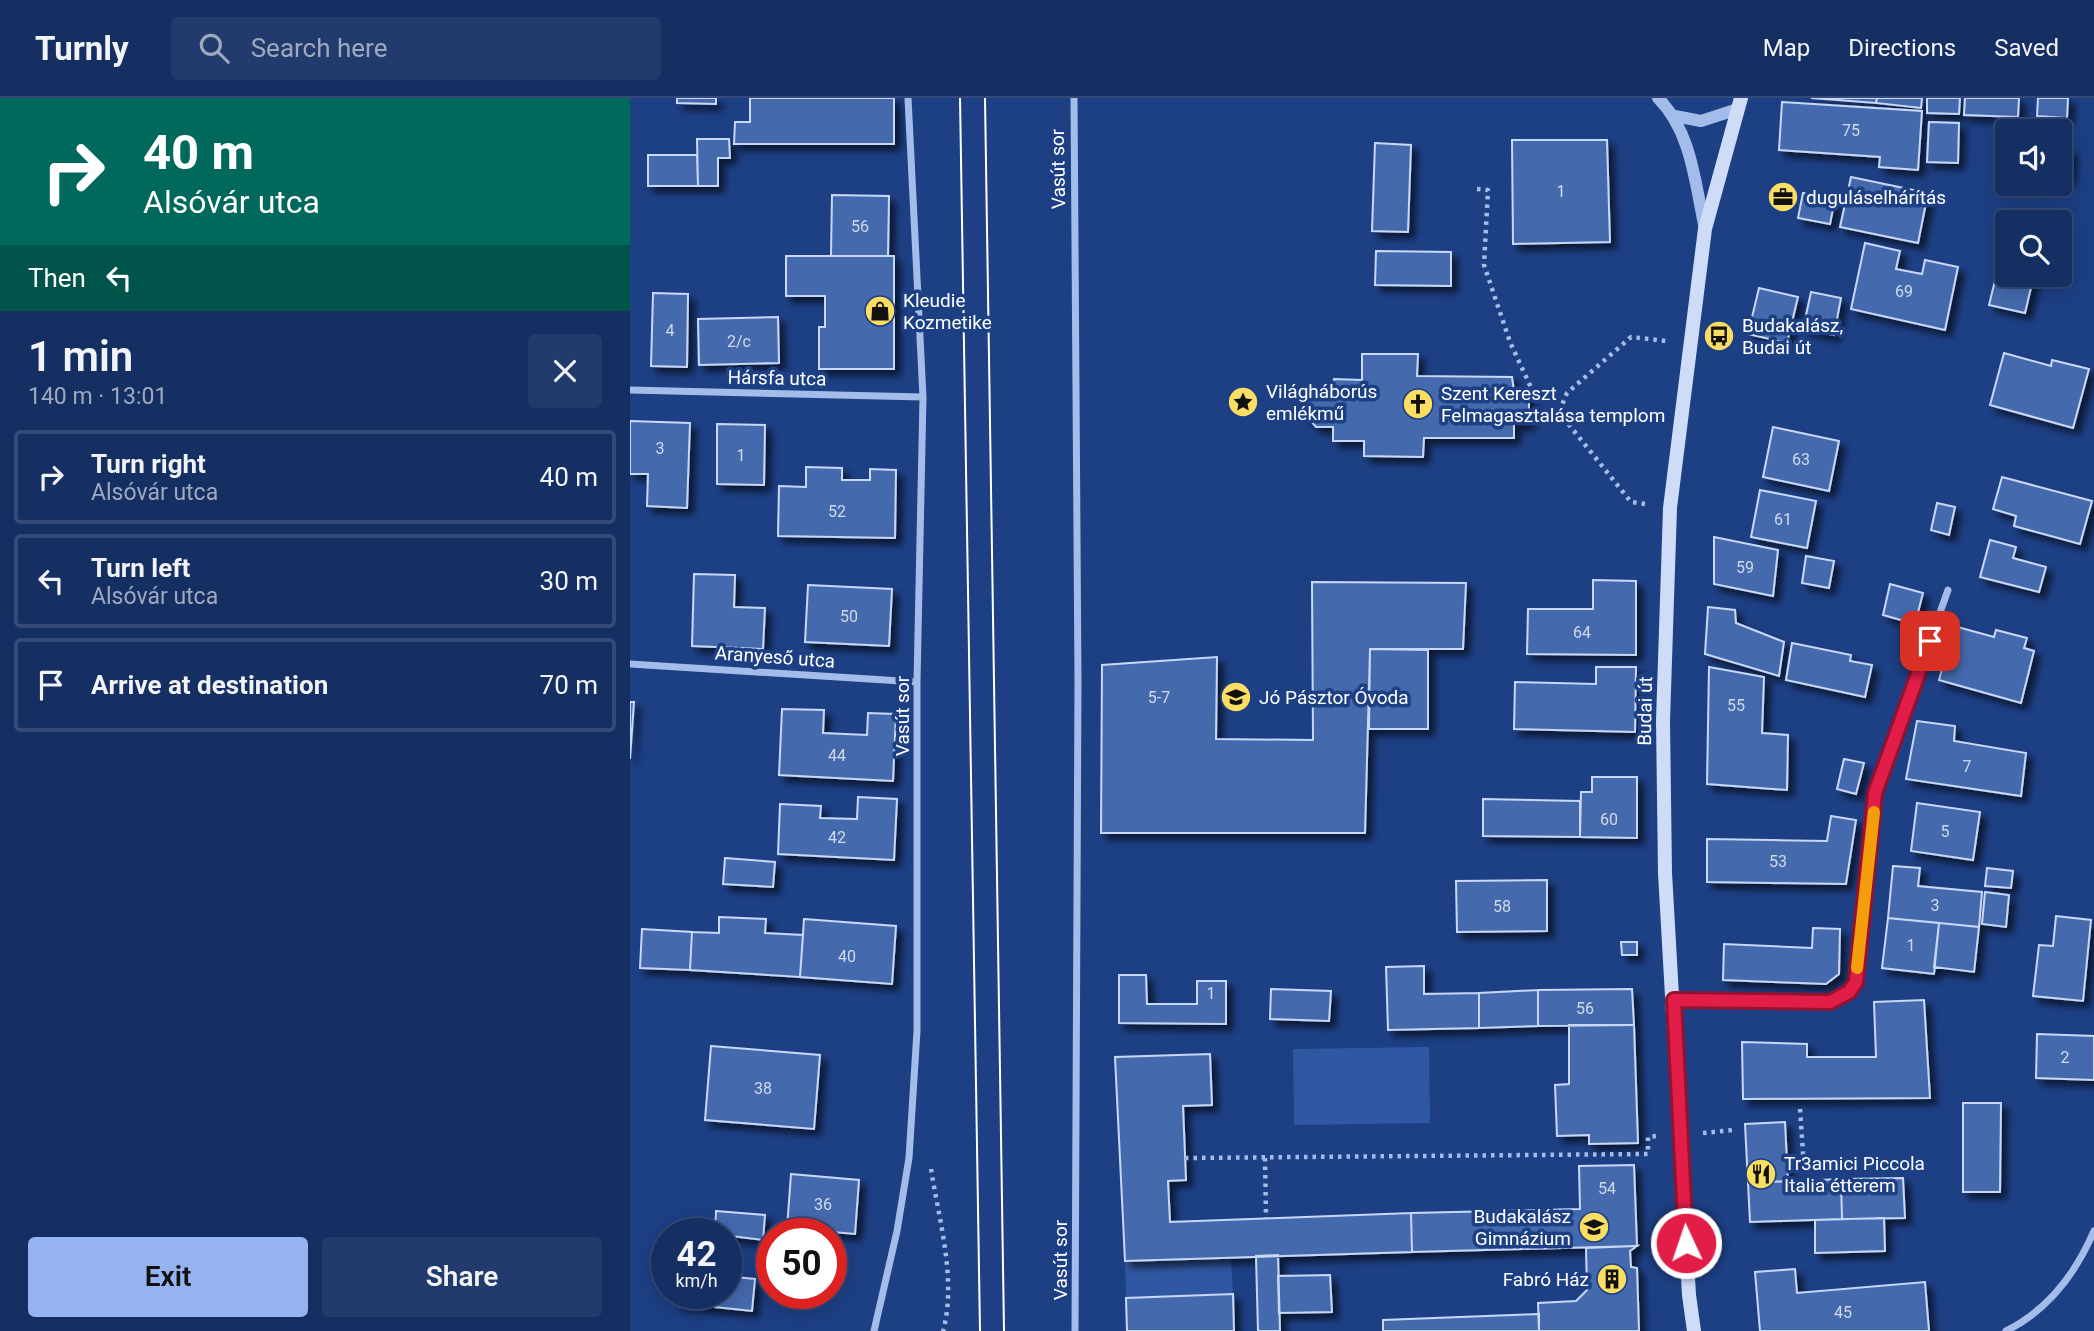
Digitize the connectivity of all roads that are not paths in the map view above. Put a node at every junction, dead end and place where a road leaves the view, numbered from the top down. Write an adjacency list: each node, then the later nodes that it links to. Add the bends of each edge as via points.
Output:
1 (908, 98): 8 (street, Vasút sor)
2 (1074, 98): 15 (street, Vasút sor, via 1078,641)
3 (1658, 98): 5 (street)
4 (1740, 104): 5 (street, via 1702,121); 6 (main road, Budai út)
5 (1675, 116): 6 (street, via 1685,138)
6 (1705, 229): 12 (main road, Budai út, via 1670,508 1663,721 1665,873)
7 (630, 390): 8 (street, Hársfa utca)
8 (923, 397): 11 (street, Vasút sor)
9 (1948, 590): 12 (street, via 1875,793 1856,982 1849,992 1830,1002)
10 (630, 664): 11 (street, Aranyeső utca)
11 (917, 682): 14 (street, Vasút sor, via 917,1031 909,1158)
12 (1674, 1000): 16 (main road, Budai út)
13 (2094, 1231): 17 (street, via 2085,1253 2055,1294)
14 (874, 1331)
15 (1075, 1331)
16 (1694, 1331)
17 (2006, 1331)

